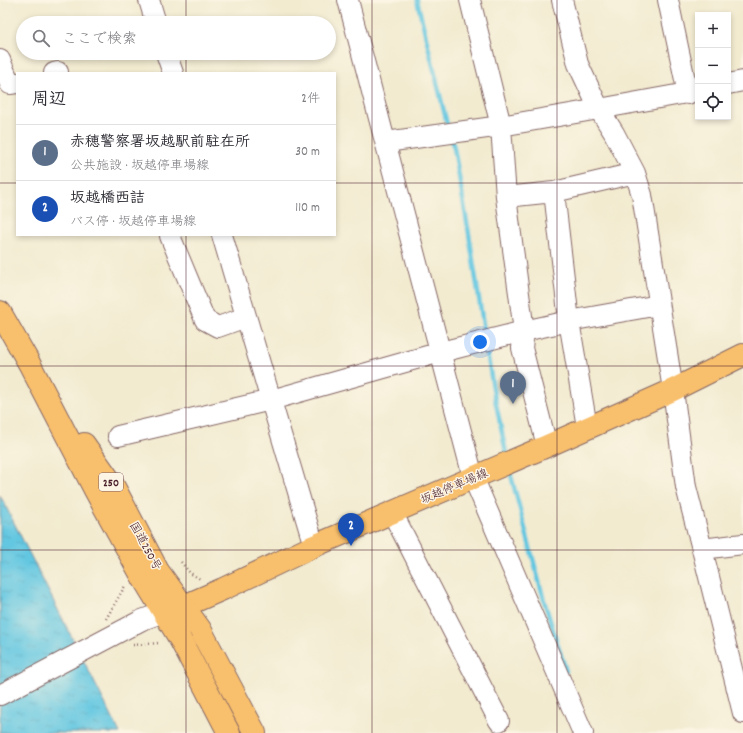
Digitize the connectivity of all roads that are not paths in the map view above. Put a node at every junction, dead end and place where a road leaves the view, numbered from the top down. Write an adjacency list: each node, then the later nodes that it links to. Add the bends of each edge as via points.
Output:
1 (149, 0): 6 (street)
2 (348, 0): 16 (street)
3 (470, 0): 15 (street)
4 (562, 0): 14 (street, via 578,64)
5 (668, 0): 13 (street)
6 (154, 16)
7 (0, 60): 11 (street, via 10,84)
8 (168, 60): 9 (street)
9 (172, 72)
10 (743, 81): 12 (street)
11 (16, 82)
12 (731, 83)
13 (693, 92): 14 (street)
14 (599, 109): 15 (street); 17 (street)
15 (501, 126): 16 (street); 19 (street)
16 (386, 142): 27 (street)
17 (635, 173): 18 (street); 22 (street, via 642,195)
18 (554, 192): 19 (street); 25 (street)
19 (506, 198): 26 (street)
20 (170, 236): 24 (street, via 204,320 218,327)
21 (222, 236): 24 (street)
22 (659, 306): 25 (street); 29 (street)
23 (0, 312): 39 (main road, 国道250号 / 250, via 29,363 113,485 158,571)
24 (246, 317): 30 (street)
25 (569, 321): 26 (street); 31 (street)
26 (524, 331): 27 (street); 33 (street, via 522,348)
27 (441, 352): 30 (street); 34 (street)
28 (743, 355): 29 (main road, 坂越停車場線)
29 (673, 390): 31 (main road, 坂越停車場線); 38 (street, via 686,487)
30 (271, 400): 32 (street); 37 (street)
31 (587, 427): 33 (main road, 坂越停車場線)
32 (118, 436)
33 (547, 446): 34 (main road, 坂越停車場線)
34 (473, 477): 35 (main road, 坂越停車場線); 45 (street)
35 (392, 512): 37 (main road, 坂越停車場線); 42 (street)
36 (743, 544): 38 (street)
37 (314, 546): 39 (main road, 坂越停車場線)
38 (702, 549): 41 (street)
39 (174, 609): 40 (street, via 142,620); 43 (main road, 国道250号 / 250, via 180,640); 44 (main road, 国道250号 / 250, via 200,629)
40 (0, 695)
41 (743, 713)
42 (500, 721)
43 (229, 733)
44 (255, 733)
45 (583, 733)

